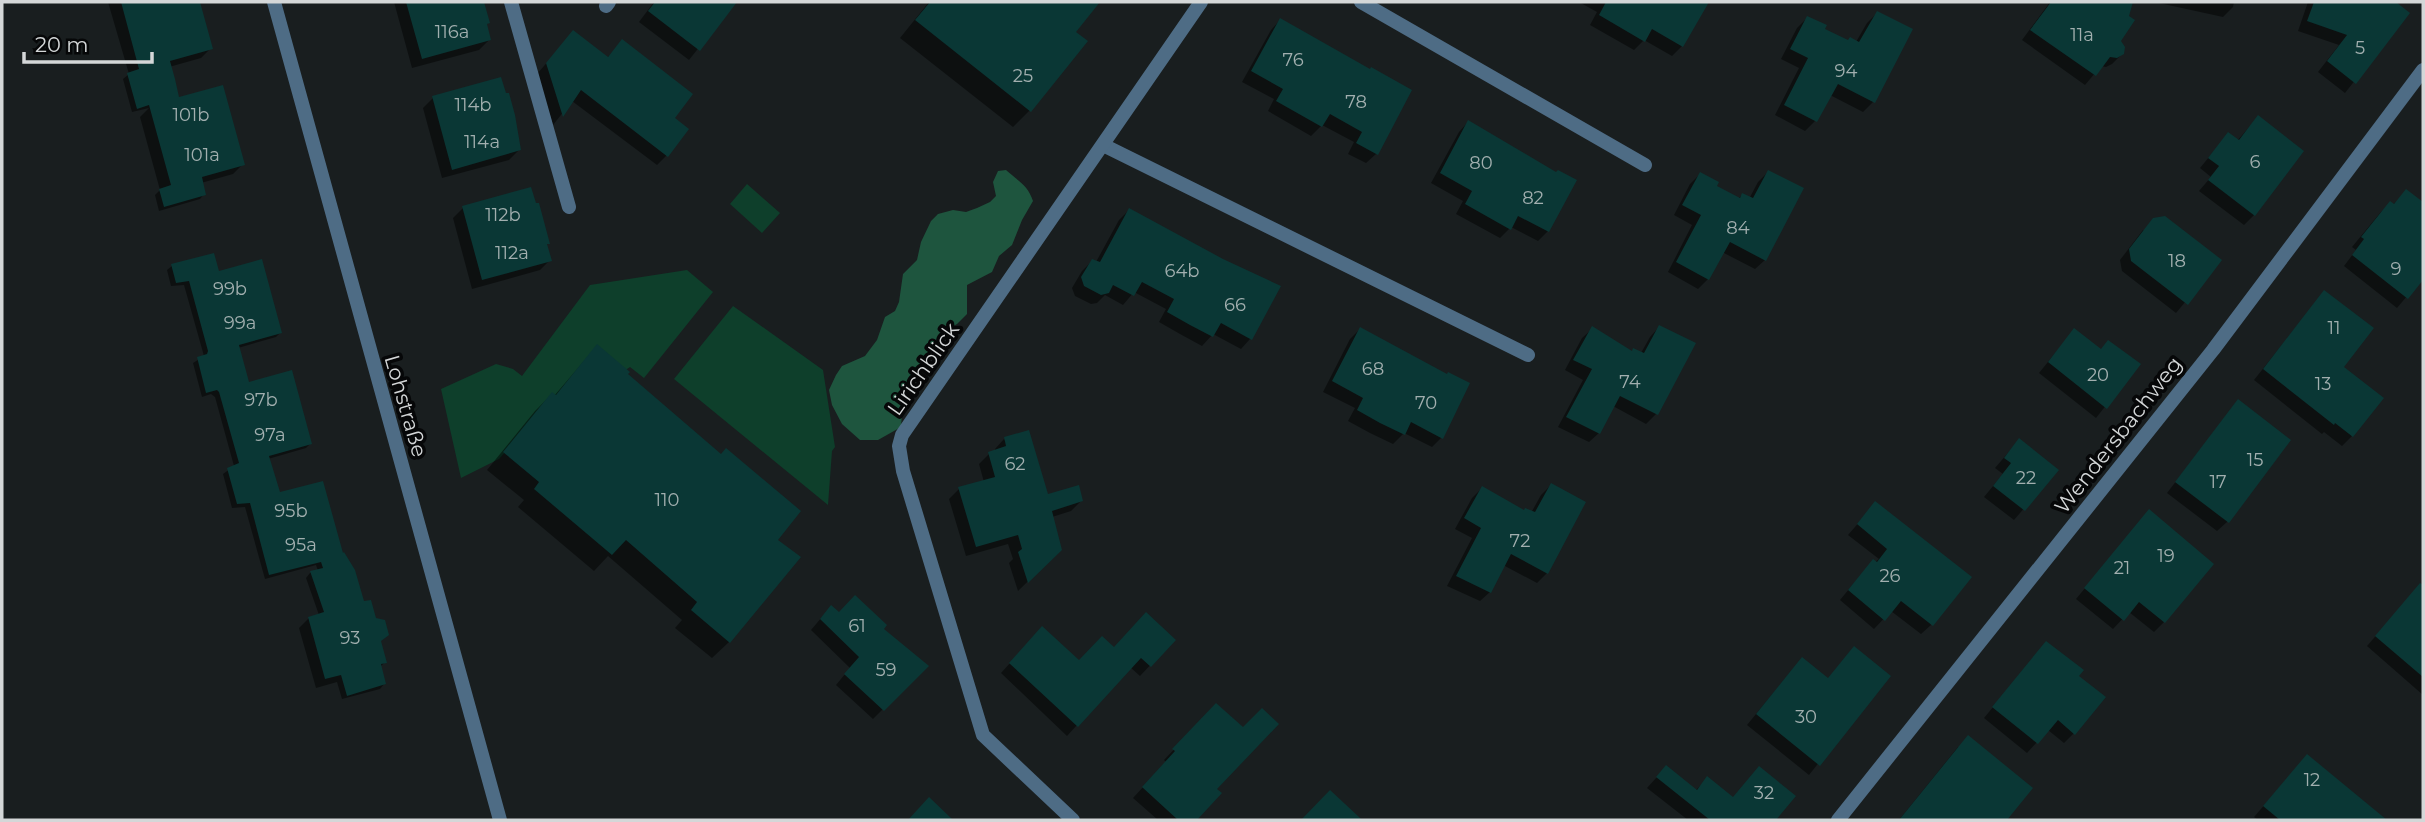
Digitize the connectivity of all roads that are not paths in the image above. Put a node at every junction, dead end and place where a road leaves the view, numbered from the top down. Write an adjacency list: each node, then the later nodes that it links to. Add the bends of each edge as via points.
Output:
1 (274, 2): 10 (street, Lohstraße)
2 (511, 2): 8 (street)
3 (1201, 2): 6 (street, Lirichblick)
4 (1361, 2): 7 (street)
5 (2423, 70): 12 (street, Wendersbachweg, via 2213,350)
6 (1103, 145): 9 (street); 11 (street, Lirichblick, via 902,435 899,446 983,734)
7 (1645, 165)
8 (569, 207)
9 (1528, 355)
10 (500, 820)
11 (1073, 820)
12 (1838, 820)

